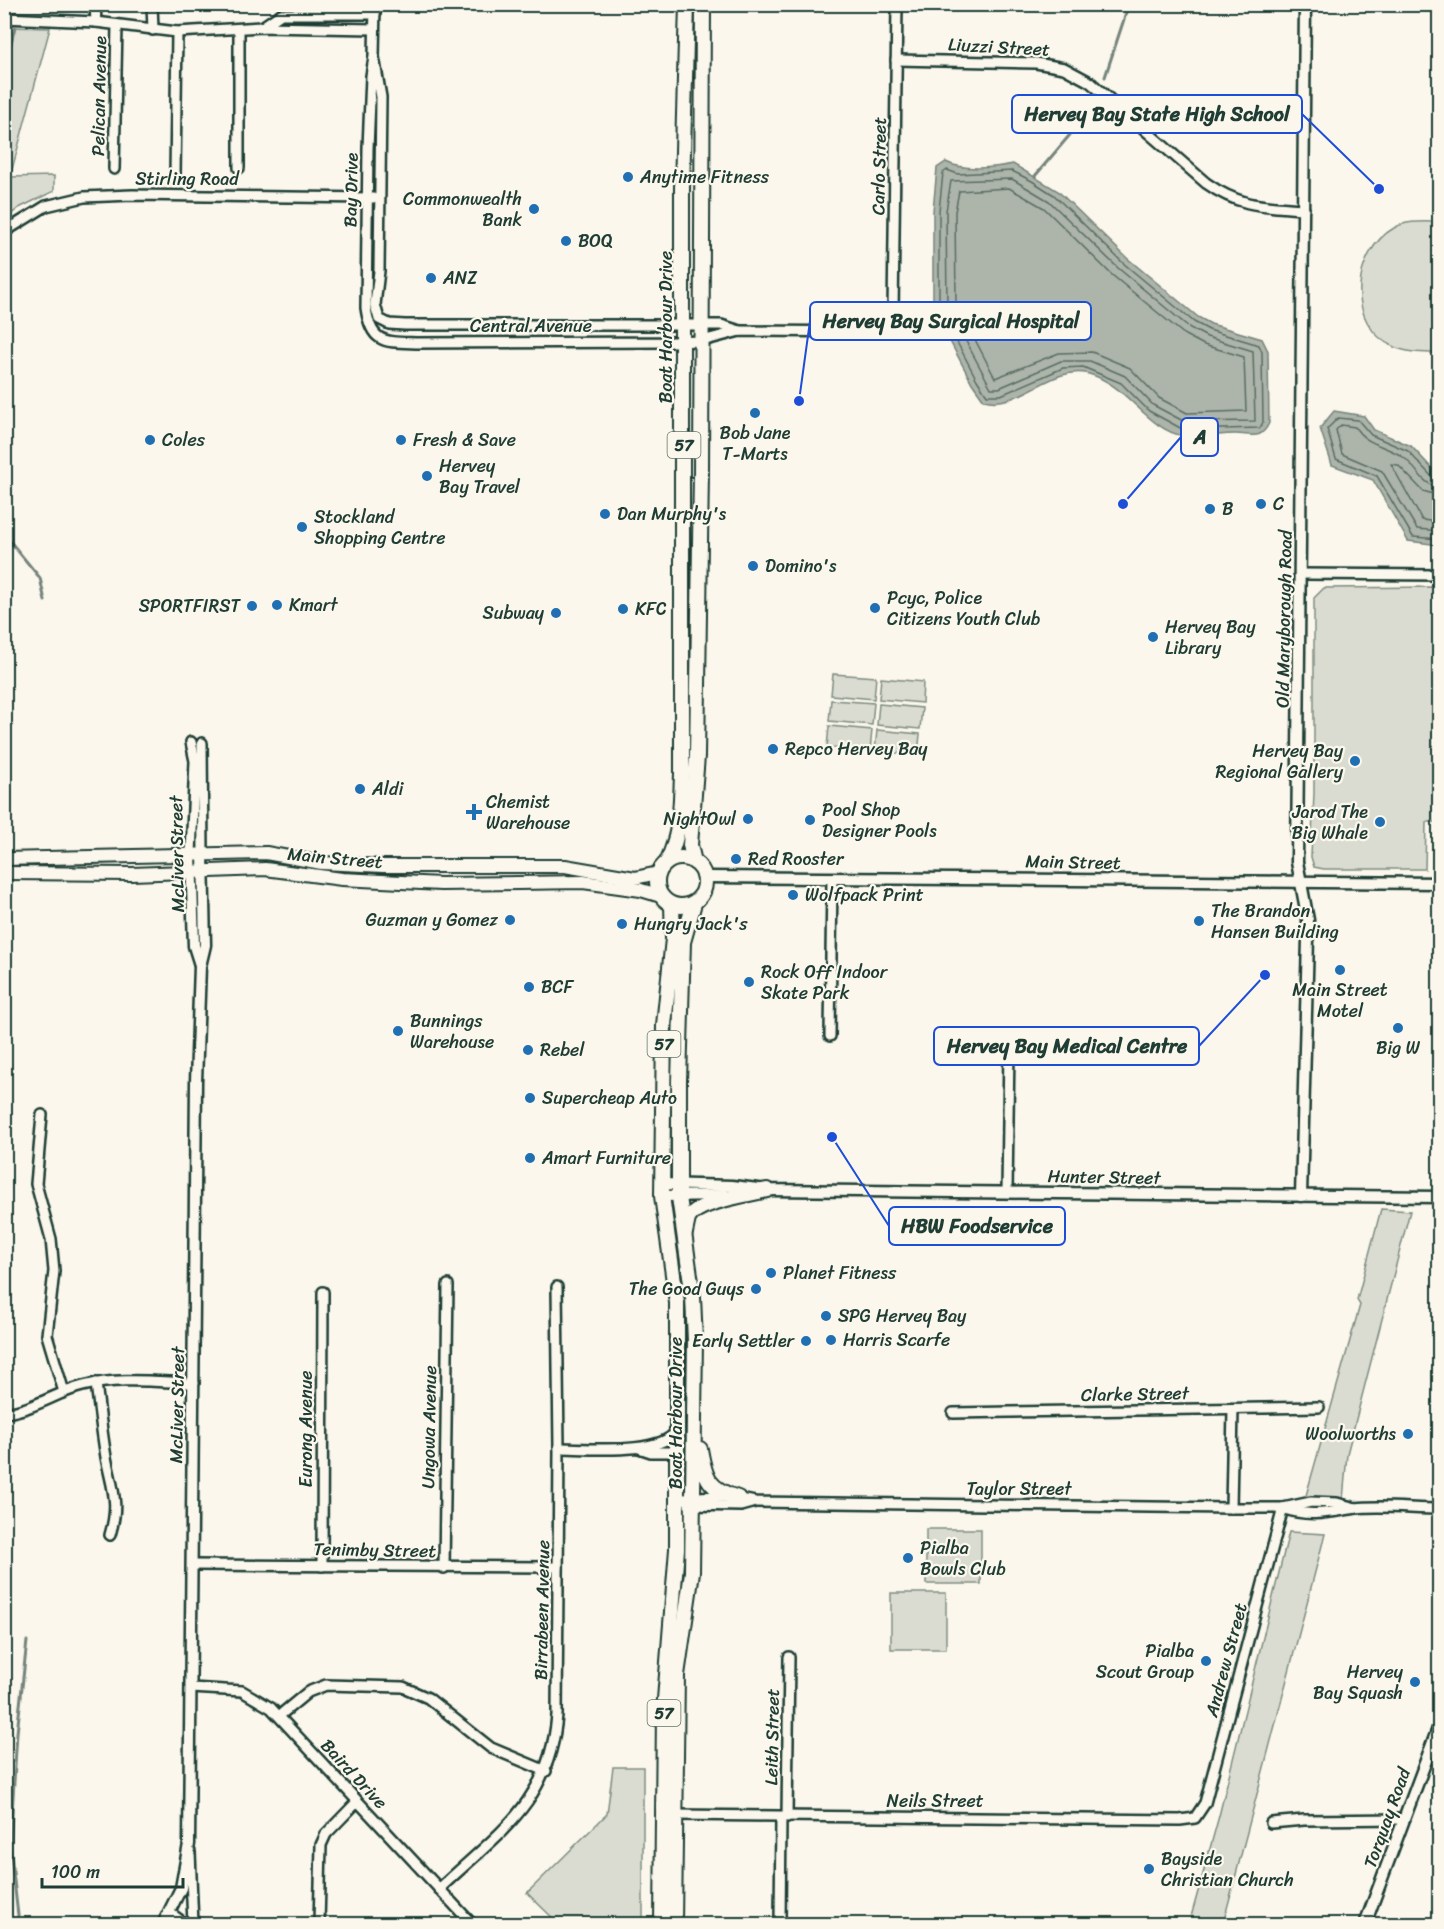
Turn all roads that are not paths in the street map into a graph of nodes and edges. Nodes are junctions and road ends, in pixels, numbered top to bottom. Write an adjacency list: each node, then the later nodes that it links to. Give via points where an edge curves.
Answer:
1 (95, 4): 9 (street)
2 (152, 4): 13 (street)
3 (687, 4): 27 (main road, Boat Harbour Drive / 57, via 682,188)
4 (703, 4): 29 (main road, Boat Harbour Drive / 57)
5 (897, 4): 17 (street, Carlo Street)
6 (1305, 4): 23 (street, Old Maryborough Road)
7 (375, 9): 11 (street, via 281,14); 12 (street, Bay Drive)
8 (4, 18): 9 (street)
9 (96, 22): 10 (street)
10 (117, 25): 13 (street); 19 (street, Pelican Avenue)
11 (262, 27): 12 (street); 14 (street)
12 (374, 29): 16 (street, Bay Drive)
13 (153, 30): 15 (street)
14 (239, 30): 15 (street); 18 (street)
15 (177, 32): 20 (street)
16 (374, 57): 21 (street, Bay Drive); 22 (street, Bay Drive, via 381,97)
17 (896, 60): 23 (street, Liuzzi Street, via 1036,63 1064,68 1090,82 1226,196 1256,206); 28 (street, Carlo Street, via 893,313 887,325 871,332)
18 (239, 168)
19 (114, 169)
20 (176, 175)
21 (367, 198): 22 (street, Stirling Road); 24 (street, Stirling Road, via 84,197 46,206); 26 (street, Bay Drive)
22 (378, 198): 25 (street, Bay Drive, via 379,271 375,305)
23 (1304, 209): 33 (street, Old Maryborough Road)
24 (4, 232)
25 (379, 319): 27 (street, Central Avenue, via 405,325)
26 (368, 324): 30 (street, Central Avenue, via 372,332 390,342)
27 (684, 327): 29 (street, Central Avenue); 30 (main road, Boat Harbour Drive / 57)
28 (740, 331): 29 (street); 29 (street, via 721,325)
29 (702, 334): 30 (street, Central Avenue); 31 (main road, Boat Harbour Drive / 57)
30 (684, 342): 32 (main road, Boat Harbour Drive / 57)
31 (700, 492): 32 (main road, via 694,513 693,549); 38 (main road, Boat Harbour Drive / 57, via 697,756 690,845)
32 (684, 562): 39 (main road, Boat Harbour Drive / 57, via 681,811 676,843)
33 (1301, 574): 34 (street); 44 (street, Old Maryborough Road, via 1297,862)
34 (1440, 575)
35 (196, 742): 36 (street, McLiver Street)
36 (197, 854): 37 (main road, Main Street); 39 (main road, Main Street, via 266,853 322,863 383,866 565,866 635,878); 40 (street, McLiver Street)
37 (4, 859)
38 (694, 862): 39 (main road, via 681,858); 42 (main road)
39 (663, 868): 46 (main road, 57, via 657,881)
40 (198, 871): 41 (main road, Main Street); 46 (main road, Main Street, via 265,870 441,884 583,882 642,890); 63 (street, McLiver Street, via 205,945 200,966 195,1082)
41 (4, 873)
42 (705, 877): 43 (street, Main Street); 47 (main road, 57, via 704,892)
43 (832, 878): 44 (street, Main Street); 48 (street)
44 (1300, 883): 45 (street, Main Street); 55 (street, Old Maryborough Road, via 1308,920)
45 (1440, 883)
46 (666, 900): 47 (main road, via 687,906); 51 (main road, Boat Harbour Drive / 57, via 673,939 664,1025)
47 (694, 903): 52 (main road, Boat Harbour Drive / 57, via 683,942)
48 (830, 1036)
49 (1009, 1047): 54 (street)
50 (42, 1115): 64 (street, via 36,1184 51,1239 54,1271 47,1335)
51 (662, 1190): 52 (street, Hunter Street); 70 (main road, Boat Harbour Drive / 57, via 677,1303)
52 (679, 1190): 53 (street, Hunter Street); 57 (main road, Boat Harbour Drive / 57)
53 (767, 1190): 54 (street, Hunter Street); 57 (main road, via 694,1212 688,1218)
54 (1007, 1192): 55 (street, Hunter Street)
55 (1301, 1196): 56 (street, Hunter Street)
56 (1440, 1197)
57 (684, 1238): 61 (main road, Boat Harbour Drive / 57, via 693,1297)
58 (448, 1285): 84 (street, Ungowa Avenue)
59 (557, 1287): 71 (street, Birrabeen Avenue)
60 (324, 1292): 83 (street, Eurong Avenue)
61 (694, 1375): 69 (main road, Boat Harbour Drive / 57); 73 (main road, via 687,1441)
62 (96, 1383): 63 (street); 64 (street); 81 (street, via 117,1502)
63 (194, 1383): 82 (street, McLiver Street)
64 (64, 1392): 67 (street, via 29,1409)
65 (1319, 1407): 66 (street, Clarke Street)
66 (1233, 1409): 68 (street, Clarke Street); 78 (street)
67 (4, 1413)
68 (953, 1413)
69 (694, 1420): 74 (main road, via 708,1480 722,1493); 76 (main road, Boat Harbour Drive / 57)
70 (678, 1428): 72 (street, via 667,1441); 73 (main road, Boat Harbour Drive / 57)
71 (559, 1448): 72 (street); 85 (street, Birrabeen Avenue)
72 (639, 1448): 73 (street)
73 (678, 1452): 75 (main road, Boat Harbour Drive / 57)
74 (738, 1498): 76 (street, Taylor Street); 77 (street, Taylor Street)
75 (677, 1501): 76 (street, Taylor Street); 106 (main road, Boat Harbour Drive / 57, via 677,1571 664,1712)
76 (693, 1502): 77 (street, Taylor Street, via 741,1506); 92 (main road, Boat Harbour Drive / 57, via 692,1572 677,1675)
77 (754, 1502): 78 (street, Taylor Street)
78 (1231, 1508): 79 (street, Taylor Street)
79 (1283, 1508): 80 (street, Taylor Street, via 1311,1502 1356,1508); 94 (street, Andrew Street, via 1205,1803)
80 (1440, 1509)
81 (110, 1535)
82 (192, 1565): 83 (street, Tenimby Street); 87 (street, McLiver Street)
83 (322, 1566): 84 (street, Tenimby Street)
84 (444, 1568): 85 (street, Tenimby Street)
85 (558, 1568): 90 (street, Birrabeen Avenue, via 557,1715 554,1746)
86 (789, 1657): 93 (street, Leith Street)
87 (191, 1688): 88 (street, Baird Drive, via 242,1691); 97 (street, McLiver Street)
88 (279, 1716): 90 (street, via 308,1692 326,1685 403,1687 428,1698 491,1748); 91 (street, Baird Drive)
89 (1440, 1723): 95 (street, Torquay Road)
90 (546, 1771): 98 (street, Birrabeen Avenue, via 519,1813)
91 (357, 1802): 98 (street, Baird Drive); 104 (street, via 326,1834 321,1845)
92 (674, 1815): 93 (street, Neils Street); 107 (main road, Boat Harbour Drive / 57)
93 (784, 1817): 94 (street, Neils Street); 100 (street, Leith Street)
94 (1195, 1818)
95 (1404, 1819): 96 (street); 108 (street, Torquay Road)
96 (1271, 1823)
97 (189, 1844): 99 (street, McLiver Street, via 184,1878); 103 (street, McLiver Street)
98 (439, 1889): 105 (street, Baird Drive)
99 (170, 1912): 101 (street, McLiver Street); 102 (street)
100 (780, 1922)
101 (163, 1924)
102 (185, 1924)
103 (194, 1924)
104 (319, 1924)
105 (472, 1924)
106 (662, 1924)
107 (674, 1924)
108 (1365, 1924)

